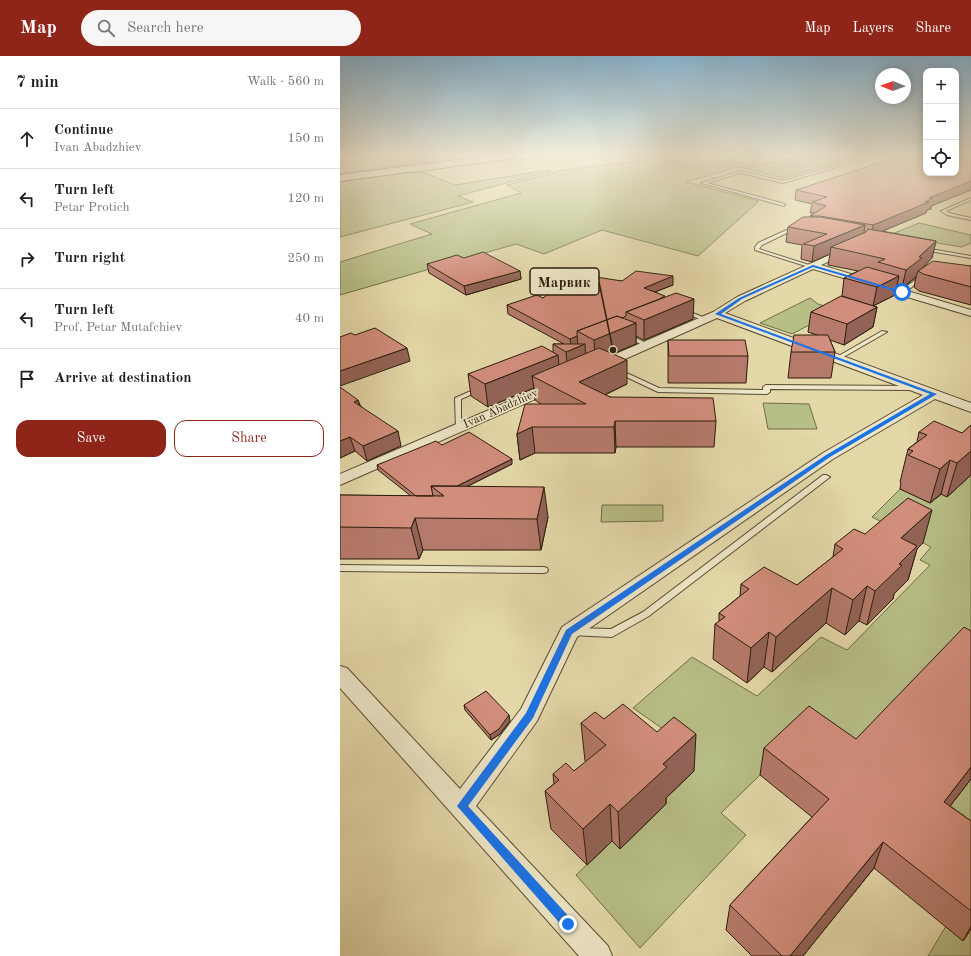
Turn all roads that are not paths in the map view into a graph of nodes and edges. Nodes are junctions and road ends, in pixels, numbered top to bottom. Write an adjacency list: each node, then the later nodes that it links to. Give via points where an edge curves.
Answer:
1 (758, 198): 3 (lane)
2 (971, 199): 4 (lane, via 943,211)
3 (784, 205)
4 (971, 219)
5 (805, 228): 9 (lane, via 792,229 760,244 757,250)
6 (860, 244): 9 (street)
7 (920, 248): 8 (lane)
8 (971, 257)
9 (811, 266): 11 (street); 14 (street, via 741,299)
10 (929, 275): 11 (lane)
11 (902, 292): 13 (street)
12 (676, 308): 15 (lane)
13 (971, 313)
14 (717, 314): 15 (street); 19 (street)
15 (705, 320): 18 (street)
16 (626, 329): 18 (lane, via 619,332)
17 (884, 332): 19 (lane)
18 (647, 345): 20 (street)
19 (838, 358): 24 (street)
20 (603, 364): 21 (street); 24 (lane, via 658,390 767,392 766,387)
21 (590, 370)
22 (562, 382): 27 (street, Ivan Abadzhiev)
23 (486, 386): 27 (lane, via 458,398)
24 (917, 388): 25 (street)
25 (934, 394): 26 (street); 32 (street, via 828,456)
26 (971, 408)
27 (458, 428): 29 (street, Ivan Abadzhiev)
28 (826, 477): 32 (lane, via 646,614 612,632)
29 (340, 480)
30 (340, 568): 31 (lane)
31 (544, 570)
32 (568, 632): 34 (street, via 530,715)
33 (341, 676): 34 (street)
34 (462, 806): 35 (street)
35 (598, 956)

